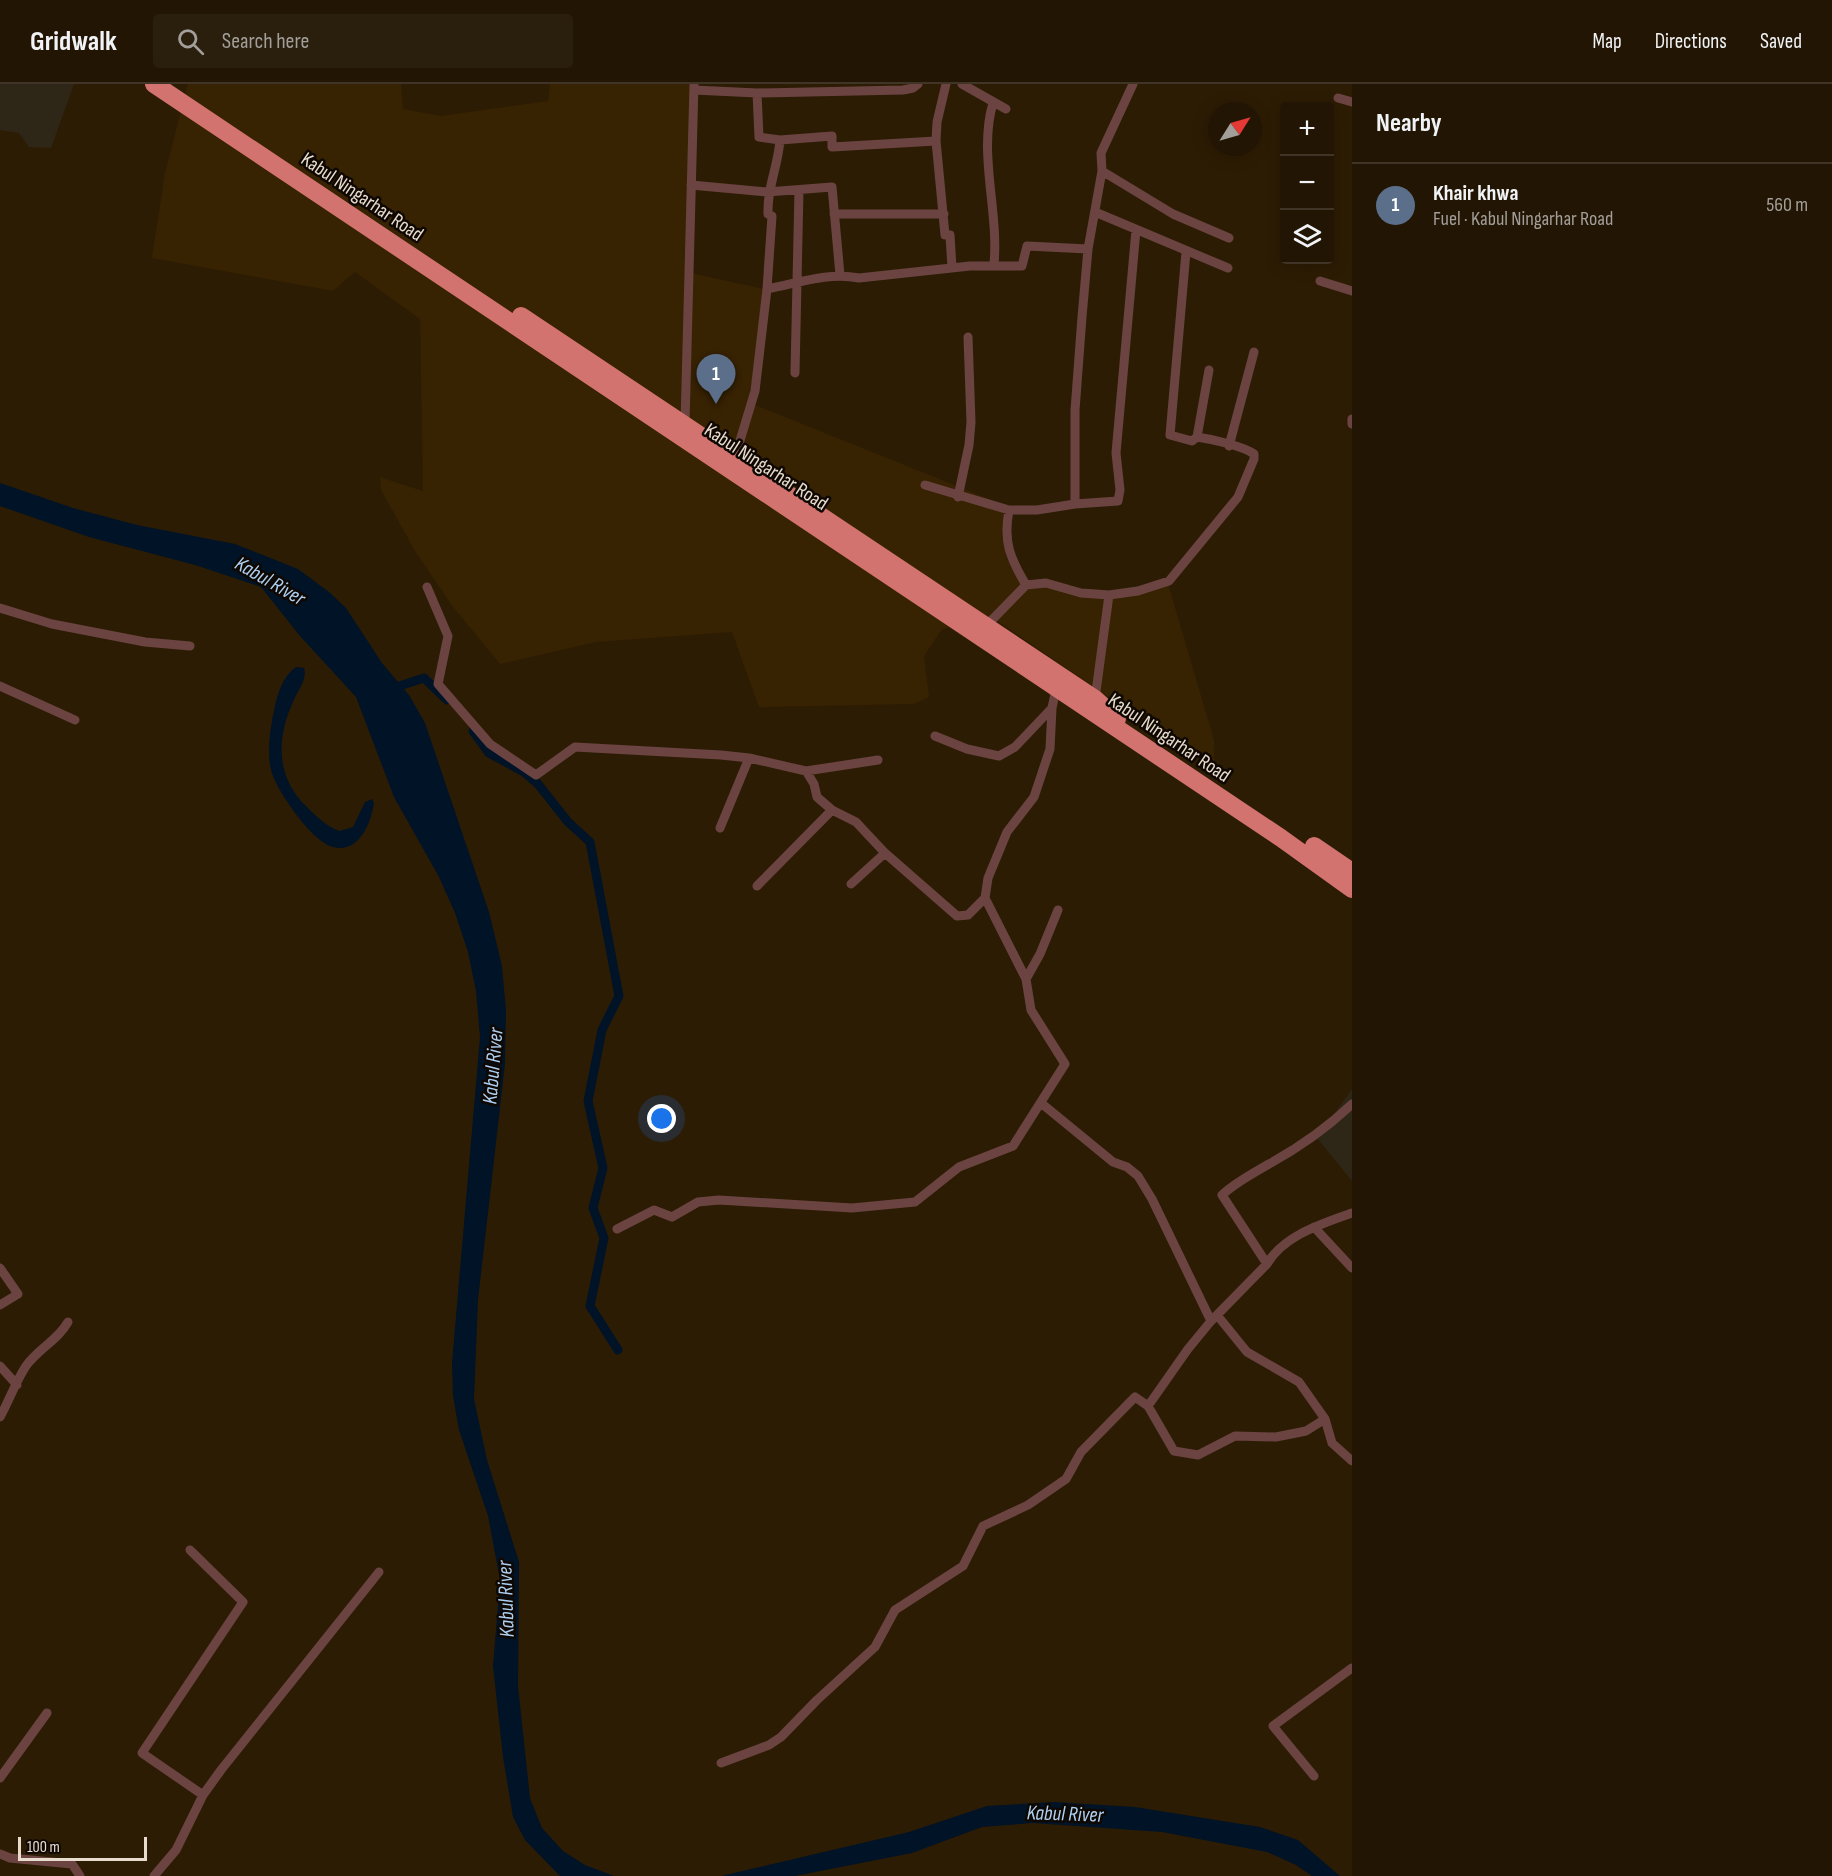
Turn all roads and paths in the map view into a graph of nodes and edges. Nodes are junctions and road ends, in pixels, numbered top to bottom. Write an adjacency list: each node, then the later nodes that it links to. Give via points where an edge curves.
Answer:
1 (154, 84): 53 (highway, Kabul Ningarhar Road)
2 (176, 84): 38 (highway, Kabul Ningarhar Road)
3 (918, 84): 8 (street, via 903,90)
4 (946, 84): 14 (street)
5 (962, 84): 11 (street)
6 (1133, 84): 15 (street, via 1101,153)
7 (694, 87): 8 (street); 16 (street)
8 (758, 93): 13 (street, via 759,137)
9 (1338, 98): 10 (street)
10 (1352, 102)
11 (993, 103): 12 (street); 26 (street, via 987,123 996,236)
12 (1006, 109)
13 (780, 140): 14 (street, via 832,136 832,147); 18 (street, via 778,161)
14 (936, 141): 21 (street)
15 (1102, 171): 19 (street); 23 (street, via 1173,214)
16 (691, 185): 18 (street); 38 (street)
17 (799, 190): 18 (street); 20 (street, via 832,188); 31 (street)
18 (767, 192): 32 (street, via 768,214 772,216)
19 (1095, 212): 22 (street); 24 (street)
20 (834, 214): 21 (street); 29 (street)
21 (944, 214): 27 (street, via 945,235 951,235)
22 (1136, 230): 25 (street); 44 (street, via 1116,453 1119,501)
23 (1229, 238)
24 (1088, 249): 26 (street, via 1027,246 1022,266); 44 (street, via 1076,410)
25 (1186, 252): 28 (street); 39 (street, via 1170,435 1192,441)
26 (994, 264): 27 (street)
27 (952, 268): 29 (street, via 859,278)
28 (1228, 268)
29 (840, 274): 31 (street)
30 (1320, 281): 33 (street)
31 (798, 283): 32 (street); 37 (street)
32 (767, 290): 41 (street, via 755,391)
33 (1352, 291)
34 (968, 338): 43 (street, via 971,422)
35 (1254, 352): 40 (street)
36 (1209, 370): 39 (street)
37 (795, 374)
38 (685, 423): 41 (highway, Kabul Ningarhar Road)
39 (1197, 437): 40 (street)
40 (1229, 446): 48 (street, via 1254,454 1238,497 1169,581)
41 (735, 457): 50 (highway, Kabul Ningarhar Road)
42 (925, 485): 43 (street)
43 (958, 497): 45 (street)
44 (1076, 504): 45 (street)
45 (1009, 510): 46 (street, via 1009,556)
46 (1026, 585): 48 (street, via 1046,583 1081,593); 50 (street)
47 (427, 587): 58 (street, via 448,636 438,684 490,744 536,775 575,747)
48 (1109, 595): 54 (street)
49 (0, 608): 51 (street, via 52,624 145,642)
50 (986, 626): 54 (highway, Kabul Ningarhar Road)
51 (190, 646)
52 (0, 686): 56 (street)
53 (1056, 689): 55 (street); 67 (highway, Kabul Ningarhar Road)
54 (1095, 699): 64 (highway, Kabul Ningarhar Road, via 1123,724)
55 (1052, 708): 57 (street, via 1015,747 999,756); 68 (street, via 1050,749 1034,797 1007,832 988,878)
56 (75, 720)
57 (935, 736)
58 (748, 758): 60 (street); 62 (street)
59 (878, 760): 60 (street)
60 (806, 771): 61 (street, via 817,797)
61 (832, 810): 63 (street, via 856,822); 66 (street)
62 (720, 828)
63 (885, 853): 65 (street); 68 (street, via 957,916 968,915)
64 (1352, 872)
65 (851, 884)
66 (757, 886)
67 (1352, 889)
68 (985, 898): 70 (street)
69 (1058, 910): 70 (street)
70 (1026, 980): 71 (street, via 1031,1010 1065,1064)
71 (1041, 1103): 75 (street, via 1013,1146 959,1167 915,1202 852,1208 719,1200 698,1202 672,1217 654,1210); 80 (street, via 1113,1162 1138,1176)
72 (1352, 1104): 76 (street, via 1222,1195)
73 (1352, 1213): 74 (street)
74 (1314, 1227): 76 (street, via 1275,1250); 78 (street)
75 (617, 1229)
76 (1267, 1264): 80 (street)
77 (0, 1268): 79 (street, via 18,1294)
78 (1352, 1268)
79 (0, 1305)
80 (1214, 1318): 84 (street); 86 (street, via 1247,1352 1299,1382)
81 (68, 1322): 83 (street, via 25,1368)
82 (0, 1365): 83 (street)
83 (17, 1385): 85 (street)
84 (1148, 1406): 86 (street, via 1174,1451 1198,1455 1235,1436 1276,1437 1306,1431); 92 (street, via 1135,1397 1080,1452 1066,1479 1028,1505 983,1526 963,1566 895,1610 875,1647 781,1737)
85 (0, 1417)
86 (1324, 1419): 87 (street, via 1332,1443)
87 (1352, 1461)
88 (190, 1551): 95 (street, via 243,1602 142,1753)
89 (379, 1572): 95 (street)
90 (1351, 1669): 93 (street, via 1273,1726)
91 (46, 1713): 94 (street)
92 (721, 1763)
93 (1314, 1776)
94 (0, 1778)
95 (203, 1795): 98 (street, via 176,1850)
96 (0, 1854): 97 (street, via 72,1864)
97 (80, 1876)
98 (154, 1876)

